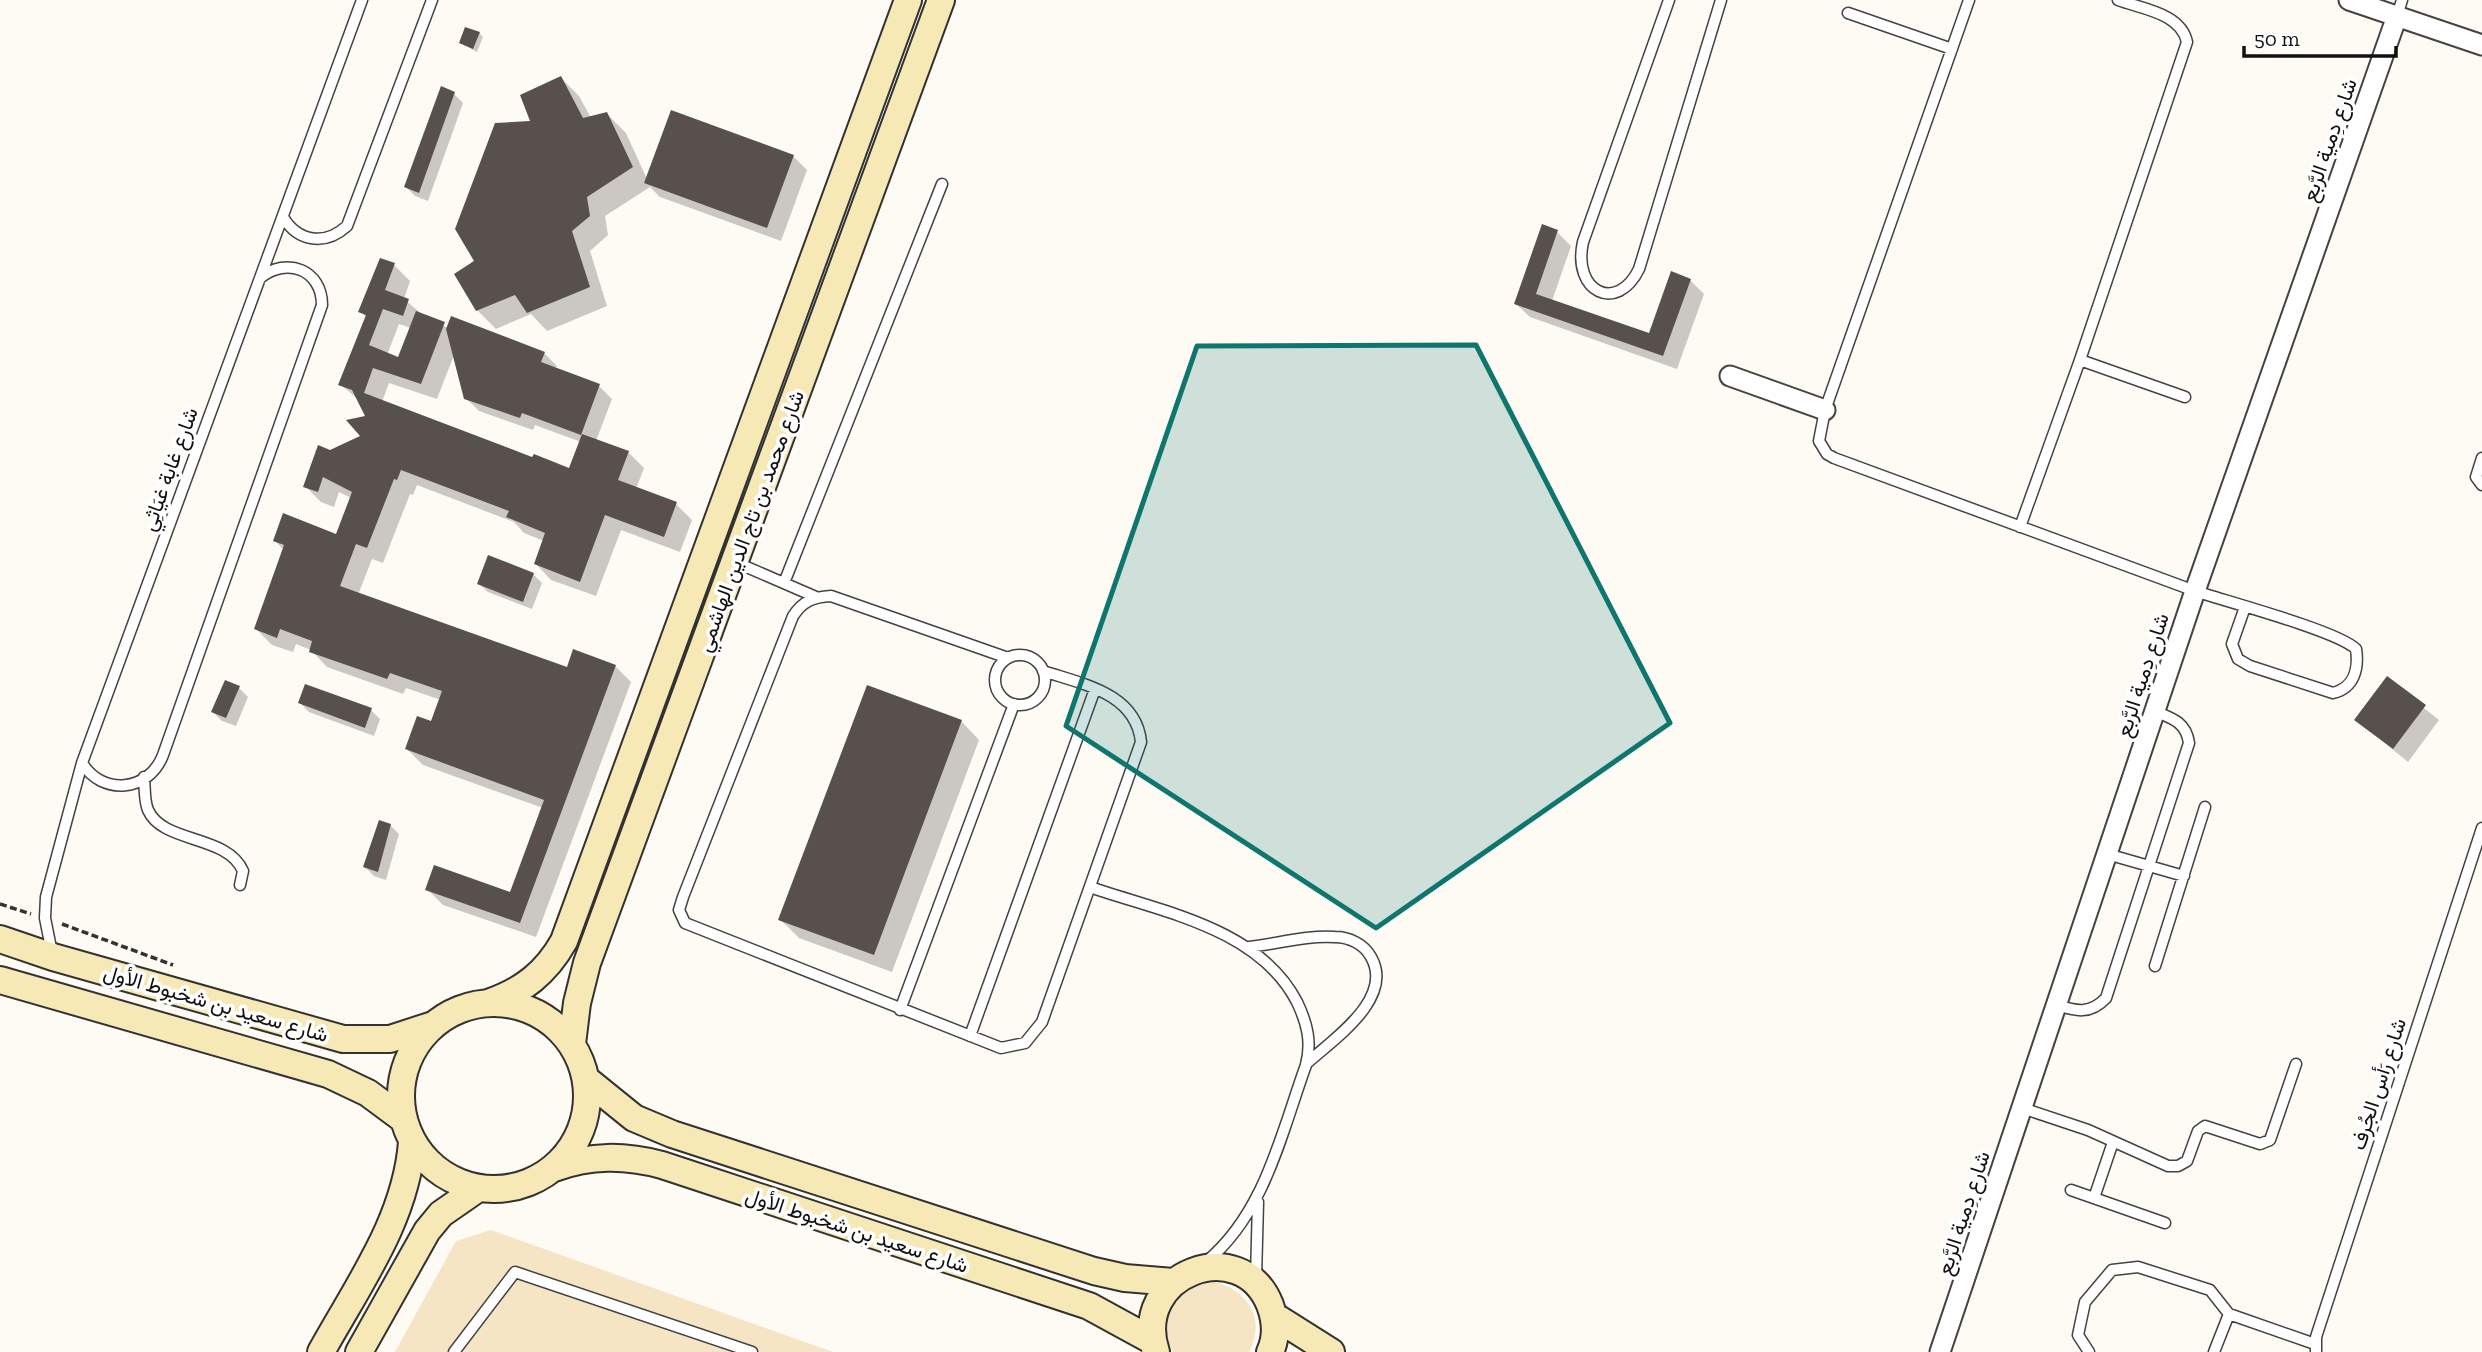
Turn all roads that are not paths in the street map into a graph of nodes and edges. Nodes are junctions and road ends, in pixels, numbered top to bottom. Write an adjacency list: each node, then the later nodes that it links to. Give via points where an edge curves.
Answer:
1 (362, 0): 15 (lane, شارع غابة غيَاثِي)
2 (432, 0): 15 (lane, via 347,226 331,237 312,239 295,232)
3 (908, 0): 48 (main road, شارع محمد بن تاج الدين الهاشمي, via 564,941 541,974)
4 (942, 0): 24 (main road, شارع محمد بن تاج الدين الهاشمي)
5 (1669, 0): 6 (lane, via 1583,242 1581,270 1599,292 1619,290 1639,269)
6 (1721, 0)
7 (1969, 0): 13 (lane)
8 (2118, 0): 17 (lane, via 2170,18 2183,28 2187,42)
9 (2349, 0): 10 (street)
10 (2399, 8): 12 (street); 26 (street, شارع دِمية الرَّبع)
11 (1848, 13): 13 (lane)
12 (2482, 45)
13 (1952, 49): 20 (lane)
14 (942, 184): 25 (lane)
15 (283, 217): 16 (lane, شارع غابة غيَاثِي)
16 (260, 279): 34 (lane, شارع غابة غيَاثِي); 35 (lane, via 279,267 301,269 317,284 322,305 160,764)
17 (2080, 360): 19 (lane); 23 (lane)
18 (1730, 376): 20 (street)
19 (2185, 397)
20 (1825, 410): 23 (lane, via 1819,441 1827,454)
21 (2482, 458): 22 (lane, via 2476,477)
22 (2482, 485)
23 (2020, 527): 26 (lane)
24 (735, 562): 25 (lane); 53 (main road, شارع محمد بن تاج الدين الهاشمي, via 587,962)
25 (784, 583): 27 (lane)
26 (2195, 591): 28 (lane); 33 (street, شارع دِمية الرَّبع)
27 (816, 597): 29 (lane, via 848,601); 50 (lane, via 793,617 679,911 691,928)
28 (2245, 607): 28 (lane, via 2232,644 2238,659 2333,693 2351,682 2357,671 2356,649 2351,644)
29 (1007, 658): 30 (lane, via 1024,655); 32 (lane, via 997,670 995,686 1002,698)
30 (1043, 671): 31 (lane); 32 (lane, via 1044,686 1036,699)
31 (1095, 689): 42 (lane, via 1118,699 1129,711 1141,742); 52 (lane)
32 (1014, 704): 50 (lane)
33 (2154, 711): 38 (street, شارع دِمية الرَّبع); 39 (lane, via 2178,721 2189,743)
34 (82, 763): 35 (lane, via 88,774 109,786 121,787); 45 (lane, شارع غابة غيَاثِي, via 50,874 45,918)
35 (144, 778): 41 (lane, via 153,817 237,859 243,871)
36 (2205, 807): 40 (lane)
37 (2482, 828): 72 (lane, شارع رَأس الجُرف)
38 (2107, 854): 39 (lane); 49 (street, شارع دِمية الرَّبع)
39 (2151, 866): 40 (lane); 49 (lane, via 2106,998 2083,1012)
40 (2184, 876): 46 (lane)
41 (240, 885)
42 (1090, 887): 44 (lane, via 1222,933); 52 (lane, via 1036,1033 1015,1047 1001,1048)
43 (0, 939): 45 (main road, شارع سعيد بن شخبوط الأول)
44 (1248, 947): 55 (lane, via 1275,968 1301,1011 1310,1051); 55 (lane, via 1336,937 1357,942 1370,955 1376,978 1368,1004)
45 (53, 957): 51 (main road, شارع سعيد بن شخبوط الأول, via 343,1039 390,1039)
46 (2155, 966)
47 (0, 980): 58 (main road, شارع سعيد بن شخبوط الأول, via 327,1074 368,1093)
48 (488, 1003): 51 (main road, via 460,1010); 53 (main road, via 517,1006 545,1017)
49 (2056, 1005): 57 (street, شارع دِمية الرَّبع)
50 (900, 1010): 52 (lane)
51 (435, 1024): 58 (main road, via 405,1067 401,1084)
52 (970, 1037)
53 (572, 1044): 56 (main road)
54 (2296, 1064): 59 (lane, via 2273,1135 2265,1143 2205,1126 2198,1131 2188,1161 2173,1167)
55 (1306, 1065): 63 (lane)
56 (587, 1080): 60 (main road, via 582,1128); 67 (main road, شارع سعيد بن شخبوط الأول, via 617,1107 662,1130 1094,1271)
57 (2022, 1108): 59 (lane); 79 (street, شارع دِمية الرَّبع)
58 (408, 1130): 61 (main road, via 421,1156 446,1177); 73 (main road, via 407,1184 392,1223)
59 (2113, 1142): 64 (lane)
60 (554, 1168): 61 (main road, via 517,1186); 71 (main road, شارع سعيد بن شخبوط الأول, via 597,1157 662,1165 1089,1306)
61 (477, 1189): 74 (main road, via 441,1214 427,1231)
62 (2071, 1190): 64 (lane)
63 (1259, 1198): 66 (lane, via 1233,1237); 68 (lane)
64 (2094, 1198): 65 (lane)
65 (2165, 1223)
66 (1198, 1269): 67 (main road); 68 (main road, via 1219,1267 1239,1272)
67 (1174, 1282): 71 (main road, via 1155,1308)
68 (1256, 1284): 70 (main road)
69 (2229, 1314): 72 (lane); 80 (lane, via 2210,1290 2138,1267 2112,1270 2085,1302 2078,1335); 81 (lane)
70 (1275, 1316): 77 (main road); 78 (main road)
71 (1154, 1346)
72 (2315, 1348)
73 (320, 1352)
74 (359, 1352)
75 (454, 1352): 76 (lane, via 515,1272)
76 (752, 1352)
77 (1270, 1352)
78 (1331, 1352)
79 (1940, 1352)
80 (2089, 1352)
81 (2214, 1352)

